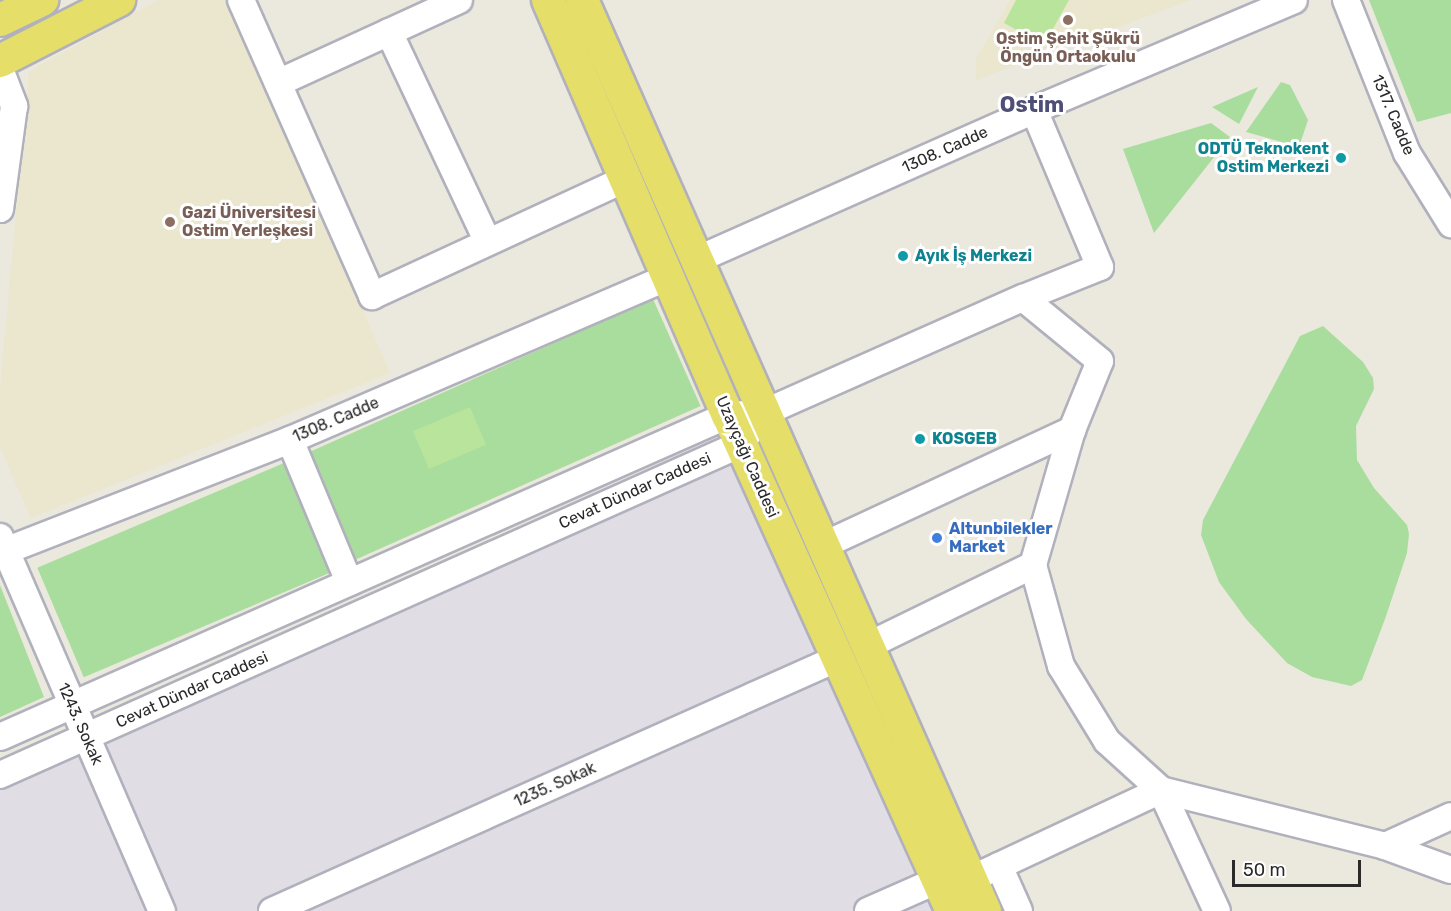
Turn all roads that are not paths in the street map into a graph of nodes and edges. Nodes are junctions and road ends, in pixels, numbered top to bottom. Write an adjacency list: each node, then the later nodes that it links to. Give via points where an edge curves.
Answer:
1 (42, 0): 9 (main road)
2 (119, 0): 11 (main road)
3 (241, 0): 13 (street)
4 (459, 0): 10 (street)
5 (548, 0): 15 (main road, Uzayçağı Caddesi)
6 (582, 0): 19 (main road, Uzayçağı Caddesi)
7 (1293, 0): 14 (street, 1308. Cadde)
8 (1346, 0): 17 (street, 1317. Cadde, via 1407,153)
9 (0, 20)
10 (389, 32): 13 (street); 18 (street)
11 (0, 61)
12 (0, 69): 16 (street, via 14,106)
13 (278, 83): 18 (street, via 372,296)
14 (1034, 110): 19 (street, 1308. Cadde); 21 (street, via 1100,267)
15 (625, 179): 18 (street); 20 (main road, Uzayçağı Caddesi)
16 (0, 209)
17 (1451, 224)
18 (488, 242)
19 (696, 260): 22 (main road, Uzayçağı Caddesi)
20 (668, 277): 23 (main road, Uzayçağı Caddesi); 25 (street, 1308. Cadde)
21 (1023, 298): 22 (street); 24 (street, via 1100,361)
22 (763, 414): 23 (street, Cevat Dündar Caddesi); 26 (street, Cevat Dündar Caddesi); 27 (main road, Uzayçağı Caddesi)
23 (728, 415): 26 (main road, Uzayçağı Caddesi); 30 (street, Cevat Dündar Caddesi)
24 (1072, 430): 27 (street); 29 (street)
25 (290, 440): 28 (street, 1308. Cadde); 30 (street)
26 (741, 444): 32 (main road, Uzayçağı Caddesi); 35 (street, Cevat Dündar Caddesi)
27 (822, 546): 31 (main road, Uzayçağı Caddesi)
28 (2, 547): 33 (street, 1243. Sokak)
29 (1033, 565): 31 (street); 37 (street, via 1061,666 1107,741)
30 (350, 582): 33 (street, Cevat Dündar Caddesi)
31 (867, 646): 42 (main road, Uzayçağı Caddesi)
32 (838, 658): 43 (main road, Uzayçağı Caddesi); 45 (street, 1235. Sokak)
33 (72, 705): 34 (street, Cevat Dündar Caddesi); 35 (street, 1243. Sokak)
34 (0, 737)
35 (86, 737): 36 (street, Cevat Dündar Caddesi); 44 (street, 1243. Sokak)
36 (0, 775)
37 (1161, 790): 39 (street); 40 (street); 50 (street)
38 (1451, 816): 39 (street)
39 (1385, 846): 41 (street)
40 (999, 866): 42 (street); 49 (street)
41 (1451, 870)
42 (971, 879): 48 (main road, Uzayçağı Caddesi)
43 (938, 880): 46 (street); 47 (main road, Uzayçağı Caddesi)
44 (162, 911)
45 (272, 911)
46 (868, 911)
47 (952, 911)
48 (985, 911)
49 (1019, 911)
50 (1217, 911)

